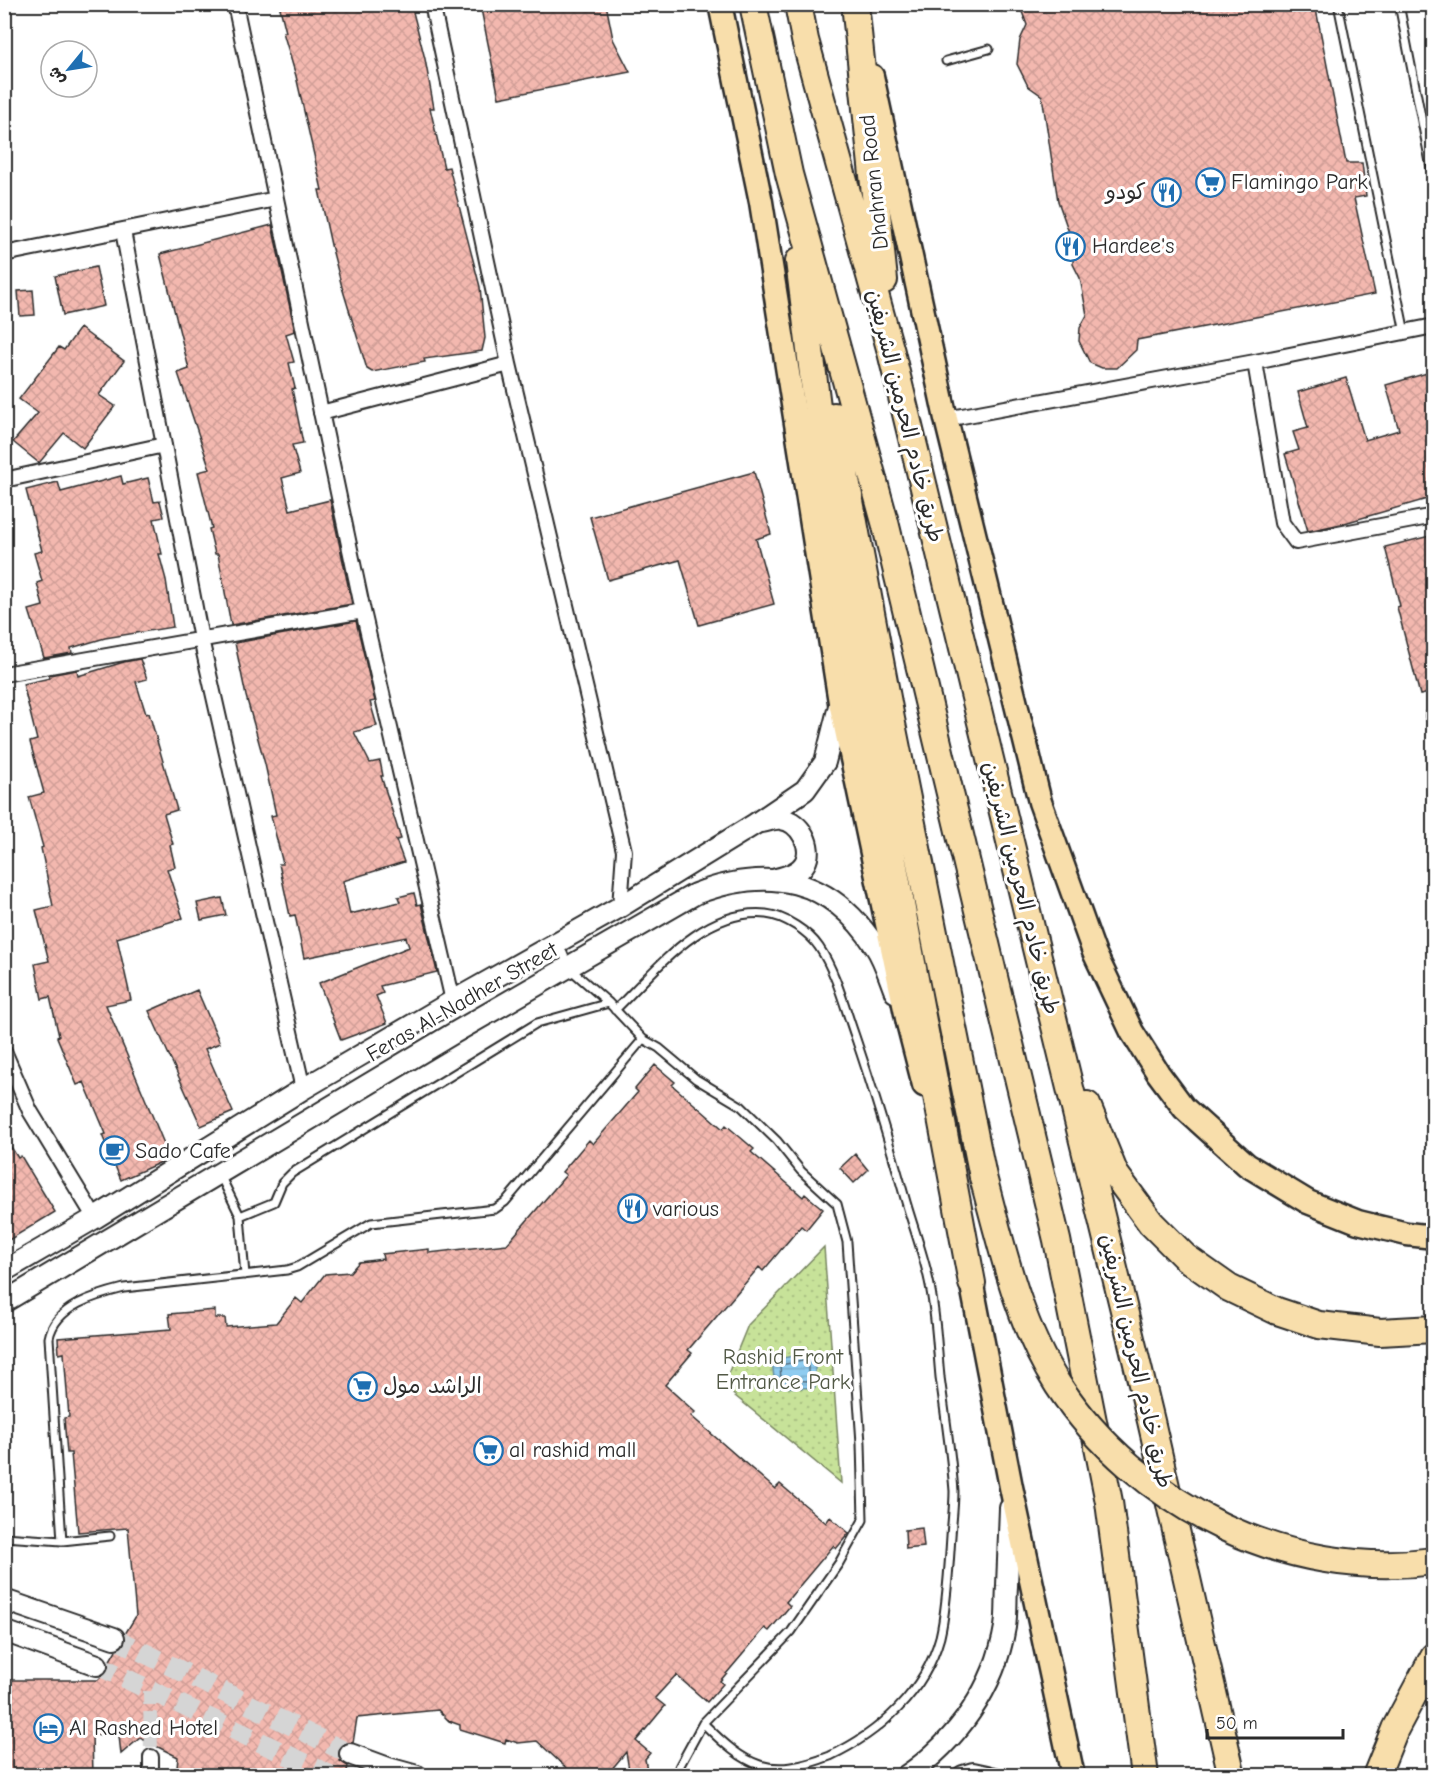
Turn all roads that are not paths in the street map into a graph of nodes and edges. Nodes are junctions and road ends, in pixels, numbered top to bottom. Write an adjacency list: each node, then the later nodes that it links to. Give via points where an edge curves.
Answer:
1 (235, 4): 13 (street)
2 (432, 4): 20 (street)
3 (720, 4): 29 (main road, via 761,202)
4 (753, 4): 11 (highway, طريق خادم الحرمين الشريفين)
5 (798, 4): 18 (highway, طريق خادم الحرمين الشريفين)
6 (1338, 4): 17 (lane)
7 (1399, 4): 12 (lane)
8 (855, 9): 18 (highway, Dhahran Road); 22 (main road)
9 (989, 49): 10 (lane)
10 (946, 61)
11 (789, 174): 49 (highway, via 835,552); 56 (highway, bridge, via 891,719 983,1177 1016,1296 1036,1343 1085,1422 1133,1471 1211,1521 1293,1552 1339,1561); 72 (highway, طريق خادم الحرمين الشريفين, via 885,522 1056,1240 1109,1502)
12 (1434, 183)
13 (276, 199): 14 (street); 21 (street)
14 (123, 231): 15 (street); 23 (street)
15 (4, 254)
16 (1434, 326): 17 (street)
17 (1405, 333): 19 (street)
18 (891, 352): 34 (highway, طريق خادم الحرمين الشريفين)
19 (1255, 362): 22 (street); 25 (street, via 1282,523 1296,542)
20 (509, 364): 21 (street); 32 (street, via 624,851)
21 (321, 413): 26 (street)
22 (946, 418): 46 (main road, via 1040,802 1094,952 1132,1032 1184,1108 1246,1165 1308,1202 1358,1222)
23 (164, 445): 24 (street); 27 (street)
24 (4, 480)
25 (1434, 516)
26 (363, 611): 27 (street); 36 (street)
27 (201, 639): 28 (street); 42 (street)
28 (4, 674)
29 (840, 702): 30 (street, Feras Al-Nadher Street, via 825,762 806,790); 39 (main road)
30 (755, 824): 31 (street, via 781,819 791,822 805,839 805,863 789,876); 32 (street, Feras Al-Nadher Street)
31 (776, 879): 35 (street, Feras Al-Nadher Street, via 740,880 695,894); 39 (street, Feras Al-Nadher Street, via 800,884 846,910 876,948)
32 (620, 907): 33 (street, Feras Al-Nadher Street)
33 (559, 943): 35 (lane); 36 (street, Feras Al-Nadher Street)
34 (1035, 947): 51 (highway, via 1081,1089 1115,1174 1151,1223 1185,1257 1229,1288 1276,1311 1319,1324 1380,1332); 73 (highway, طريق خادم الحرمين الشريفين, via 1149,1409)
35 (569, 968): 37 (lane); 43 (street, Feras Al-Nadher Street, via 454,1032)
36 (453, 1001): 42 (street, Feras Al-Nadher Street)
37 (609, 1003): 38 (lane); 44 (lane, via 537,1023 292,1173 282,1183 274,1202)
38 (615, 1010): 40 (lane); 62 (lane, via 682,945 713,924 733,917 770,914 789,922 818,944 875,1095 930,1283 954,1493 939,1638 926,1670 885,1722 851,1747 815,1764 780,1772 754,1767)
39 (908, 1023): 49 (main road)
40 (643, 1039): 48 (lane, via 500,1207 371,1223 292,1269); 62 (lane, via 696,1079 741,1106 763,1127 801,1171 837,1204 848,1247 863,1520 839,1563 790,1632)
41 (4, 1051): 45 (street, via 30,1111)
42 (303, 1089): 45 (street, Feras Al-Nadher Street)
43 (220, 1174): 44 (lane); 50 (street, Feras Al-Nadher Street)
44 (240, 1216): 48 (lane)
45 (95, 1218): 47 (street, Feras Al-Nadher Street)
46 (1434, 1237)
47 (4, 1271)
48 (244, 1275): 55 (lane, via 124,1288 70,1309 56,1320 49,1338)
49 (972, 1283): 52 (main road)
50 (4, 1302)
51 (1434, 1329)
52 (1011, 1487): 69 (street, via 1005,1625 999,1656 969,1714 947,1742); 71 (main road)
53 (110, 1536): 55 (lane)
54 (4, 1537): 55 (lane)
55 (62, 1541)
56 (1434, 1561)
57 (4, 1600): 59 (street)
58 (4, 1631): 61 (street)
59 (114, 1638)
60 (1434, 1656): 74 (highway, via 1395,1729)
61 (97, 1665)
62 (703, 1723): 68 (lane)
63 (350, 1754): 67 (street)
64 (151, 1757): 66 (street)
65 (974, 1775): 70 (lane, via 994,1771)
66 (151, 1776)
67 (417, 1776)
68 (678, 1776)
69 (906, 1776)
70 (1011, 1776)
71 (1073, 1776)
72 (1145, 1776)
73 (1232, 1776)
74 (1376, 1776)

